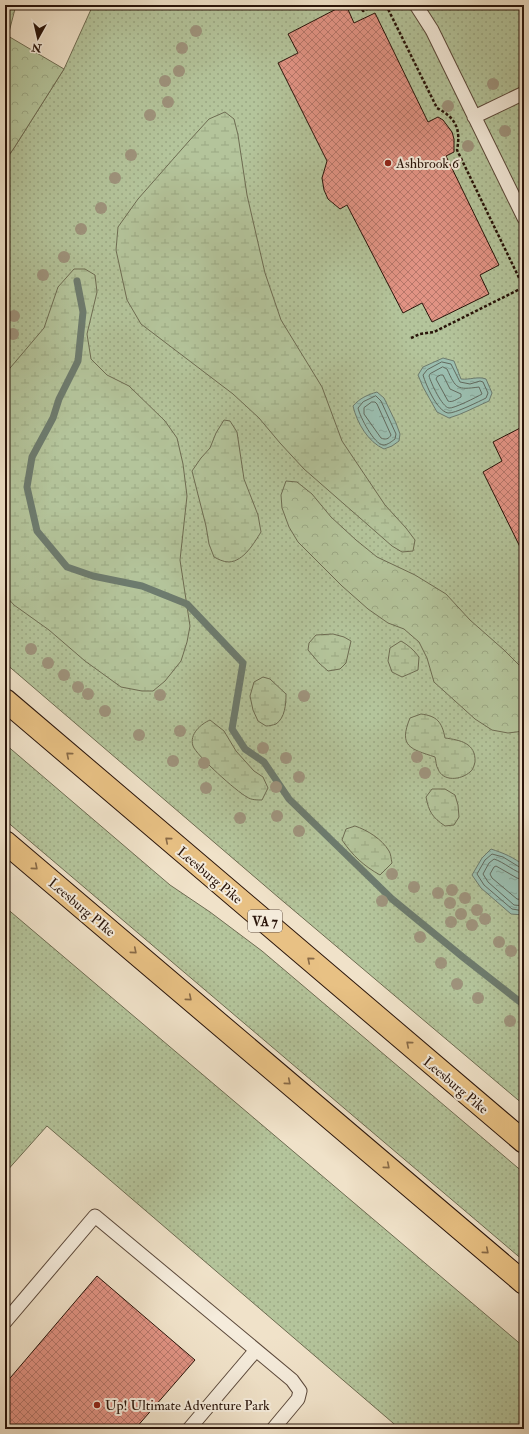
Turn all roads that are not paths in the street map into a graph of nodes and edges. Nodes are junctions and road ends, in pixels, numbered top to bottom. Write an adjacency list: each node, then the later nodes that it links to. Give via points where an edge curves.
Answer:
1 (416, 5): 3 (lane, via 432,30)
2 (524, 93): 3 (lane)
3 (474, 117): 4 (lane)
4 (524, 218)
5 (5, 700): 7 (highway, Leesburg Pike / VA 7, one-way to 5)
6 (5, 842): 8 (highway, Leesburg PIke, one-way to 8)
7 (524, 1142)
8 (524, 1283)
9 (5, 1322): 10 (lane, via 95,1216)
10 (256, 1350): 11 (lane); 12 (lane, via 292,1380 300,1392 298,1399)
11 (189, 1429)
12 (273, 1429)

